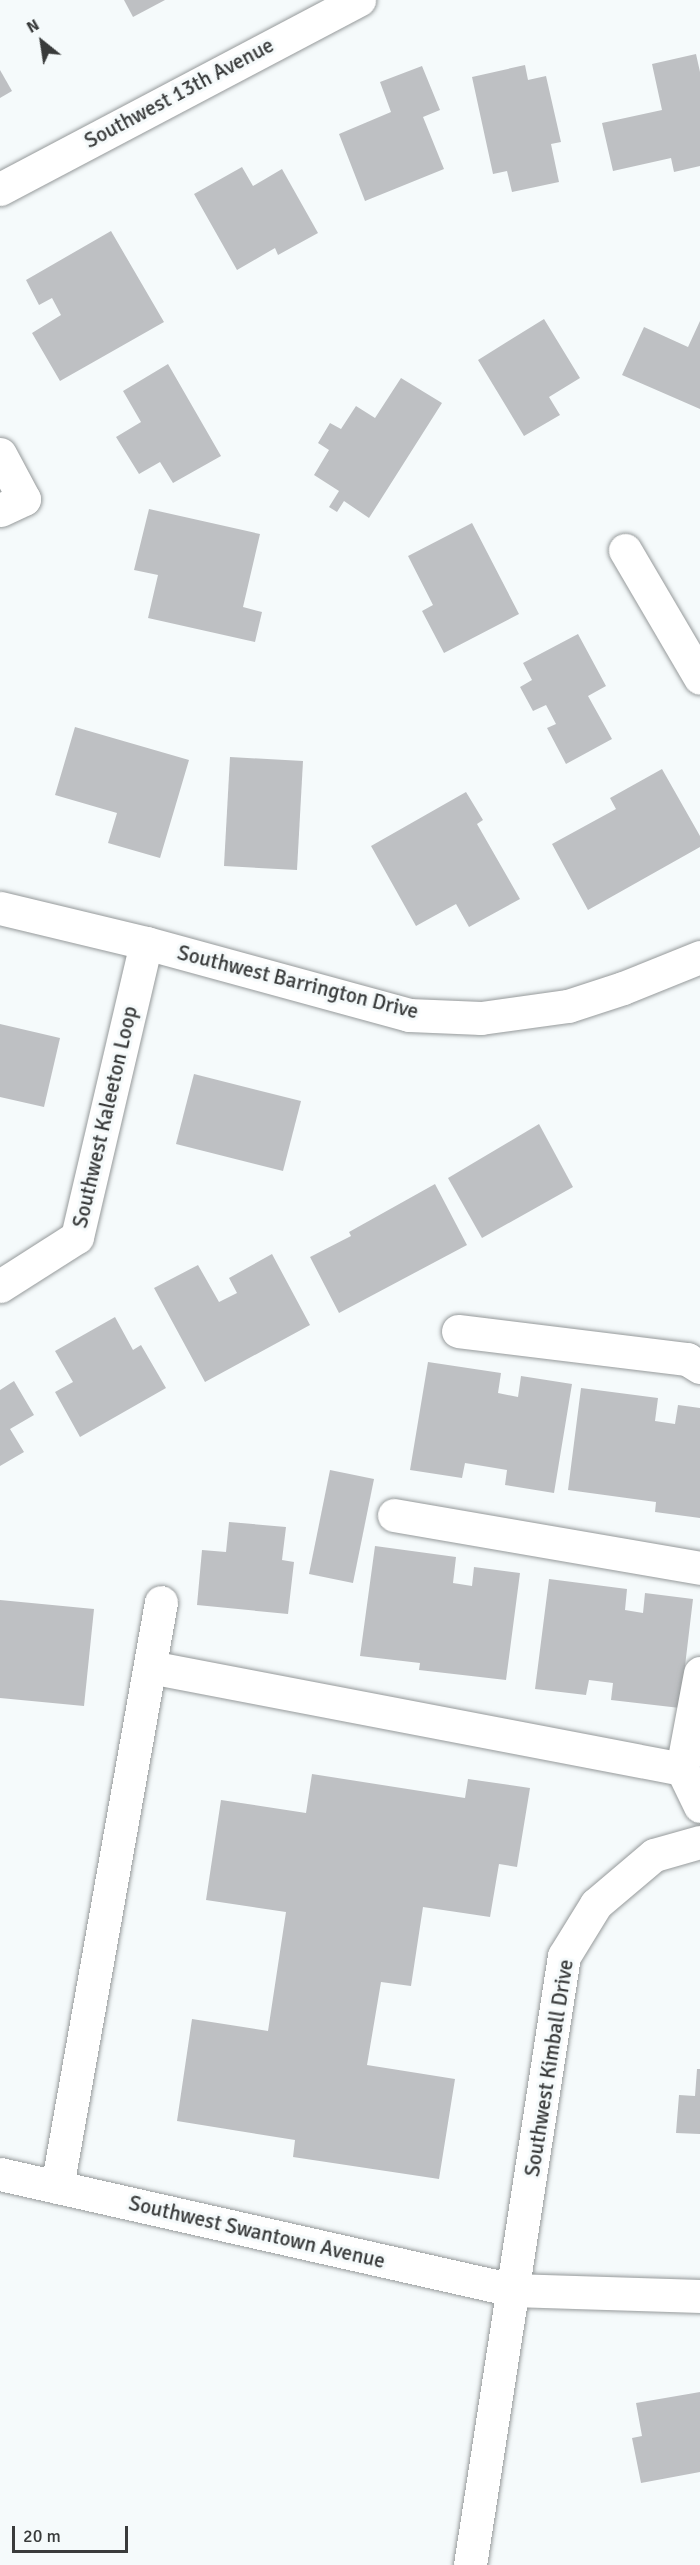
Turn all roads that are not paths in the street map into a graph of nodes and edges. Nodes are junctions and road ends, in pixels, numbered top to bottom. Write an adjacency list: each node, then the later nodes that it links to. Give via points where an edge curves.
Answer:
1 (352, 1): 2 (street, Southwest 13th Avenue)
2 (0, 189)
3 (0, 454): 4 (street, via 24,499)
4 (0, 510)
5 (625, 550): 6 (street)
6 (700, 678)
7 (0, 908): 8 (street, Southwest Barrington Drive)
8 (146, 943): 9 (street, Southwest Barrington Drive, via 409,1015 481,1018 568,1006); 10 (street, Southwest Kaleeton Loop, via 77,1237)
9 (700, 957)
10 (0, 1286)
11 (458, 1331): 12 (street, via 687,1359)
12 (700, 1367)
13 (394, 1515): 14 (street)
14 (700, 1568)
15 (162, 1602): 16 (street)
16 (150, 1667): 18 (street); 22 (street)
17 (700, 1673): 18 (street)
18 (682, 1768): 19 (street)
19 (700, 1806)
20 (700, 1842): 23 (street, Southwest Kimball Drive, via 654,1855 596,1904 564,1956)
21 (0, 2174): 22 (street, Southwest Swantown Avenue)
22 (57, 2187): 23 (street, Southwest Swantown Avenue)
23 (513, 2290): 24 (street, Southwest Swantown Avenue); 25 (street, Southwest Kimball Drive)
24 (700, 2296)
25 (470, 2565)

